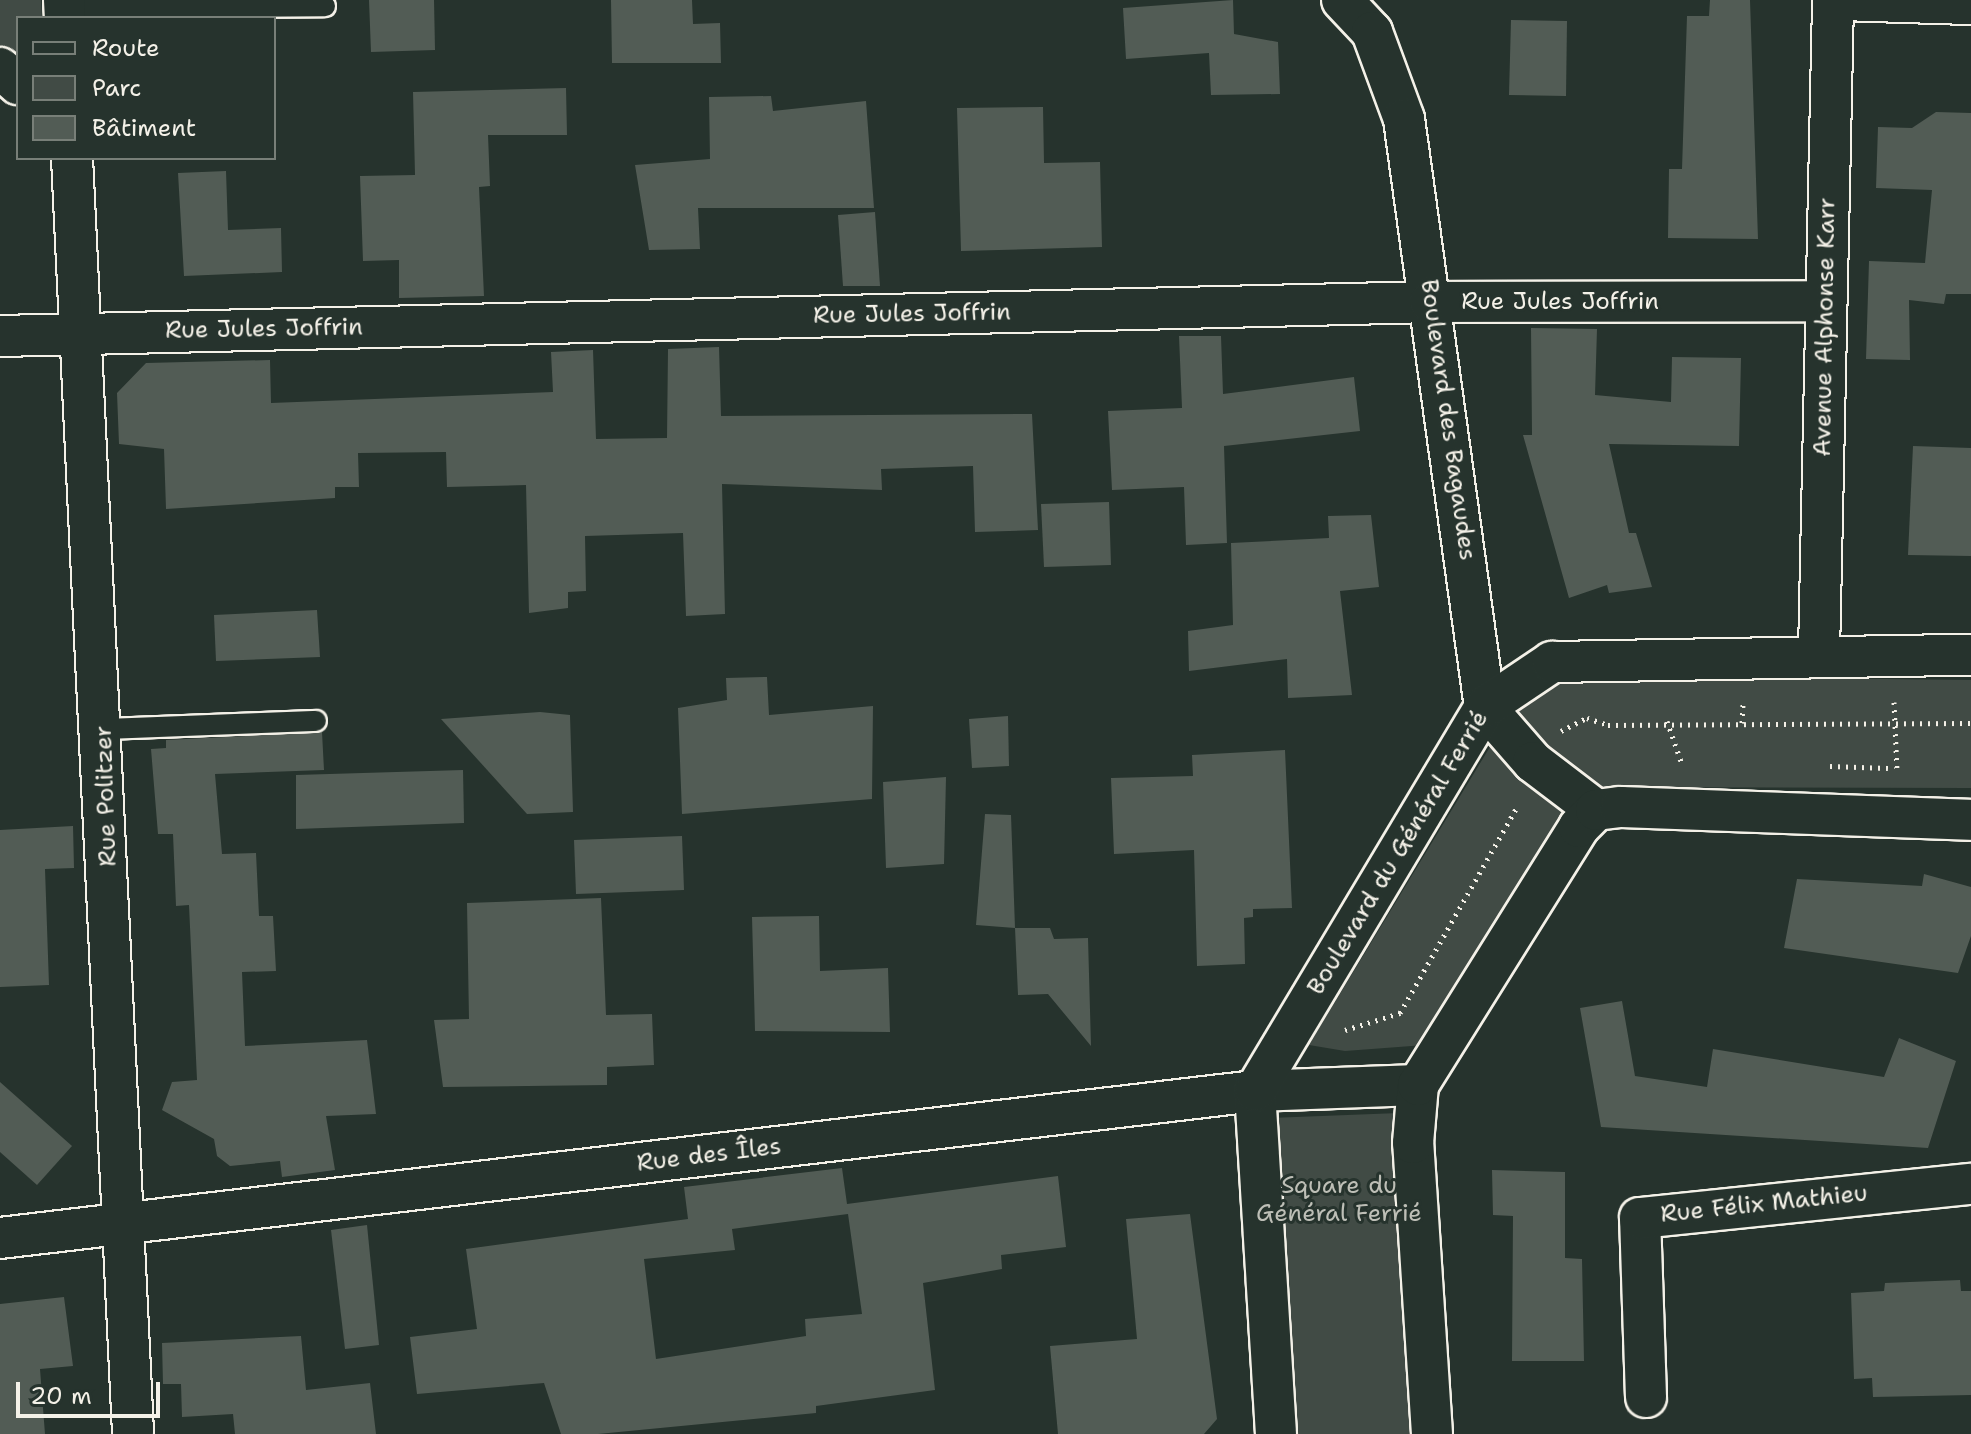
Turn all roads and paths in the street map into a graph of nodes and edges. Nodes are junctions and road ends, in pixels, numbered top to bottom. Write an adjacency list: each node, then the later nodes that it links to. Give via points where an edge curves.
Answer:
1 (1342, 0): 11 (street, Boulevard des Bagaudes, via 1372,32 1404,119)
2 (1833, 0): 10 (street, Avenue Alphonse Karr)
3 (1841, 0): 4 (street)
4 (1971, 4)
5 (325, 6): 6 (lane)
6 (64, 9)
7 (0, 68): 8 (street)
8 (16, 82)
9 (72, 160): 12 (street, Rue Politzer)
10 (1825, 301): 11 (street, Rue Jules Joffrin); 14 (street, Avenue Alphonse Karr)
11 (1430, 302): 12 (street, Rue Jules Joffrin); 17 (street, Boulevard des Bagaudes)
12 (82, 335): 13 (street, Rue Jules Joffrin); 21 (street, Rue Politzer)
13 (0, 336)
14 (1819, 654): 15 (street, Boulevard du Général Ferrié); 17 (street, Boulevard du Général Ferrié, via 1552,662)
15 (1971, 655)
16 (1893, 686): 19 (path)
17 (1485, 707): 24 (street, via 1533,762); 29 (street, Boulevard du Général Ferrié)
18 (316, 721): 21 (lane)
19 (1895, 723): 20 (path); 22 (path, via 1608,725 1587,718); 26 (path)
20 (1971, 723)
21 (103, 729): 31 (street, Rue Politzer)
22 (1553, 739)
23 (1520, 791): 27 (path, via 1514,822 1400,1013 1345,1030)
24 (1596, 810): 26 (street); 28 (street)
25 (1971, 820): 26 (street)
26 (1897, 821)
27 (1345, 1044)
28 (1418, 1085): 29 (street, Rue des Îles); 36 (street, via 1413,1143)
29 (1255, 1091): 31 (street, Rue des Îles); 35 (street)
30 (1971, 1184): 33 (street, Rue Félix Mathieu, via 1640,1218)
31 (123, 1223): 32 (street, Rue des Îles); 34 (street, Rue Politzer)
32 (0, 1238)
33 (1646, 1397)
34 (133, 1434)
35 (1276, 1434)
36 (1432, 1434)

